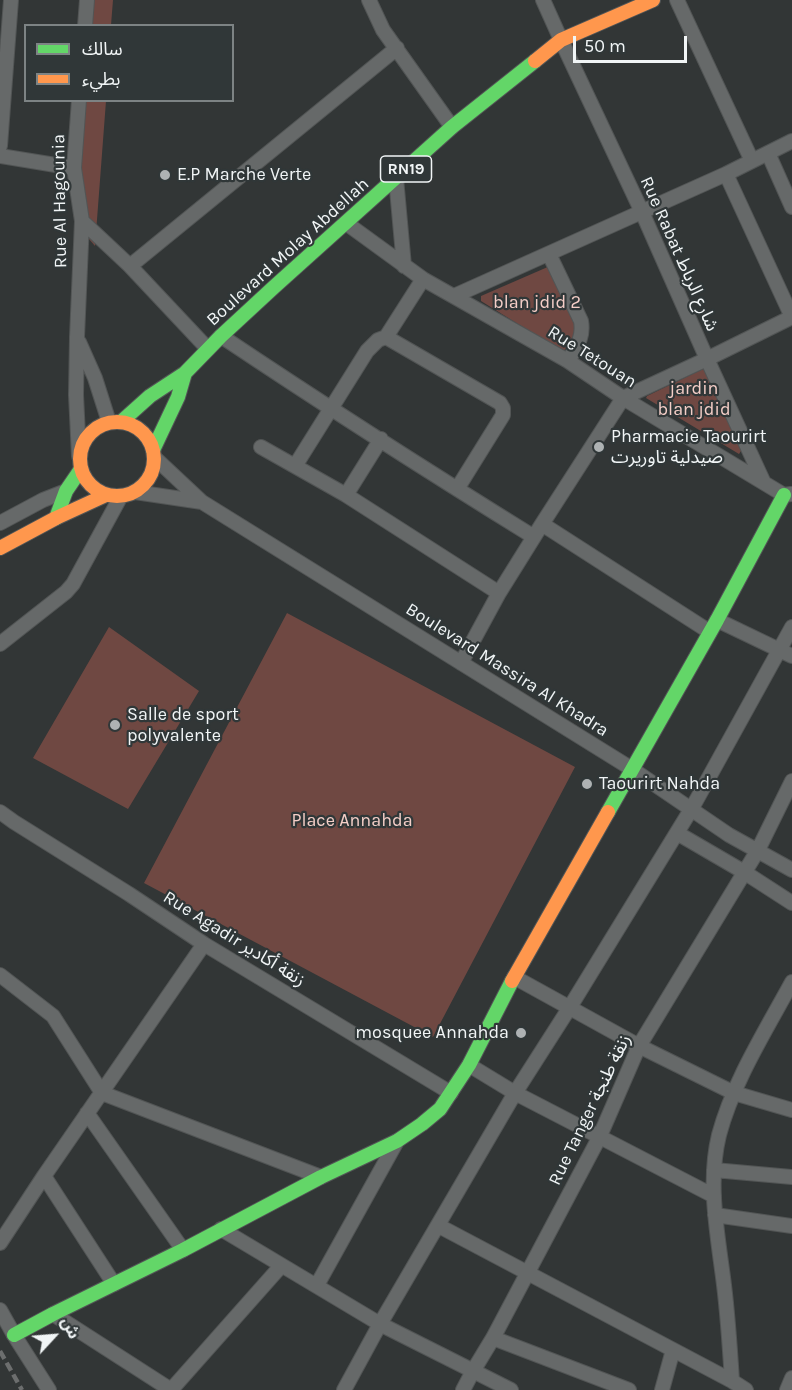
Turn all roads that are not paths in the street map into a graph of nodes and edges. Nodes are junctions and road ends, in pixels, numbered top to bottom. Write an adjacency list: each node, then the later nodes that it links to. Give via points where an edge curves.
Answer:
1 (11, 0): 13 (street)
2 (87, 0): 7 (street)
3 (369, 0): 9 (street, via 383,30)
4 (543, 0): 8 (street, Rue Rabat شارع الرباط)
5 (653, 0): 8 (street, Boulevard Molay Abdellah / RN19)
6 (677, 0): 16 (street)
7 (85, 24)
8 (561, 40): 11 (street, Boulevard Molay Abdellah / RN19); 21 (street, Rue Rabat شارع الرباط)
9 (397, 48): 11 (street); 25 (street)
10 (79, 102): 17 (street, Rue Al Hagounia)
11 (452, 127): 19 (street, Boulevard Molay Abdellah / RN19)
12 (792, 141): 14 (street)
13 (0, 146)
14 (768, 153): 16 (street); 20 (street)
15 (0, 156): 17 (street)
16 (752, 161): 18 (street)
17 (74, 168): 22 (street, Rue Al Hagounia)
18 (726, 174): 21 (street); 29 (street)
19 (396, 178): 23 (street, Boulevard Molay Abdellah / RN19); 26 (street)
20 (792, 207)
21 (642, 212): 24 (street); 34 (street, Rue Rabat شارع الرباط)
22 (82, 221): 25 (street); 31 (street, Rue Al Hagounia)
23 (346, 223): 26 (street, Rue Tetouan); 30 (street, Boulevard Molay Abdellah / RN19)
24 (549, 254): 28 (street); 35 (street, via 583,330)
25 (130, 266): 33 (street)
26 (404, 266): 27 (street, Rue Tetouan)
27 (423, 279): 28 (street, Rue Tetouan); 32 (street)
28 (454, 296): 35 (street, Rue Tetouan)
29 (792, 317): 34 (street)
30 (220, 336): 33 (street, Boulevard Molay Abdellah / RN19); 38 (street)
31 (76, 337): 39 (street); 43 (street, Rue Al Hagounia)
32 (386, 337): 38 (street, via 367,351); 46 (street, via 503,408 503,415)
33 (208, 350): 36 (street, Boulevard Molay Abdellah / RN19)
34 (707, 359): 37 (street); 45 (street, Rue Rabat شارع الرباط)
35 (568, 361): 37 (street, Rue Tetouan)
36 (185, 373): 39 (street, Boulevard Molay Abdellah / RN19); 42 (street, Boulevard Molay Abdellah / RN19)
37 (623, 398): 45 (street, Rue Tetouan); 56 (street)
38 (331, 409): 40 (street); 44 (street)
39 (115, 422): 42 (street, via 138,428); 43 (street, RN19, via 98,426 88,434 82,444)
40 (381, 440): 46 (street); 50 (street)
41 (261, 447): 44 (street)
42 (153, 454): 48 (street, RN19, via 149,477); 53 (street)
43 (80, 462): 47 (street, RN19); 49 (street, via 86,480)
44 (295, 466): 50 (street)
45 (764, 483): 51 (street, Rue Tetouan)
46 (457, 489): 57 (street)
47 (66, 491): 54 (street, RN19); 55 (street)
48 (135, 492): 52 (street); 53 (street)
49 (106, 495): 52 (street); 54 (street)
50 (346, 495): 59 (street)
51 (788, 495): 60 (street)
52 (121, 496): 62 (street, via 73,584)
53 (202, 502): 64 (street, Boulevard Massira Al Khadra)
54 (51, 521): 58 (street)
55 (0, 523)
56 (542, 524): 57 (street); 60 (street)
57 (534, 537): 59 (street)
58 (0, 548)
59 (499, 593): 64 (street)
60 (713, 626): 63 (street); 65 (street)
61 (792, 627): 63 (street)
62 (0, 644)
63 (786, 653): 67 (street)
64 (461, 663): 65 (street, Boulevard Massira Al Khadra)
65 (632, 769): 67 (street, Boulevard Massira Al Khadra); 76 (street)
66 (792, 781): 70 (street, Rue Tanger زنقة طنجة)
67 (692, 808): 69 (street); 70 (street, Boulevard Massira Al Khadra)
68 (0, 812): 74 (street, Rue Agadir زنقة أكادير)
69 (677, 833): 72 (street); 78 (street)
70 (758, 850): 71 (street, Boulevard Massira Al Khadra); 72 (street, Rue Tanger زنقة طنجة)
71 (792, 870)
72 (744, 872): 73 (street); 79 (street, Rue Tanger زنقة طنجة)
73 (792, 903)
74 (204, 944): 81 (street); 82 (street, Rue Agadir زنقة أكادير)
75 (0, 975): 81 (street, via 53,1016)
76 (514, 977): 78 (street); 80 (street)
77 (792, 982): 84 (street)
78 (570, 1007): 79 (street); 83 (street)
79 (639, 1046): 84 (street); 87 (street, Rue Tanger زنقة طنجة)
80 (469, 1065): 82 (street); 83 (street)
81 (102, 1093): 86 (street); 91 (street)
82 (451, 1093): 88 (street, via 440,1109)
83 (515, 1093): 87 (street); 95 (street)
84 (734, 1093): 85 (street); 89 (street, via 719,1136)
85 (792, 1110)
86 (87, 1113): 90 (street); 99 (street)
87 (599, 1138): 93 (street); 101 (street, Rue Tanger زنقة طنجة)
88 (397, 1141): 91 (street); 103 (street)
89 (714, 1170): 92 (street); 93 (street)
90 (44, 1176): 98 (street); 102 (street)
91 (321, 1177): 97 (street)
92 (792, 1177)
93 (714, 1196): 94 (street)
94 (715, 1215): 96 (street); 112 (street)
95 (439, 1226): 101 (street); 106 (street)
96 (792, 1226)
97 (221, 1229): 99 (street); 100 (street)
98 (0, 1243)
99 (183, 1250): 102 (street)
100 (281, 1266): 103 (street); 114 (street)
101 (527, 1273): 108 (street, Rue Tanger زنقة طنجة); 109 (street)
102 (114, 1284): 105 (street)
103 (316, 1285): 106 (street)
104 (0, 1310): 107 (street)
105 (53, 1314): 107 (street); 114 (street)
106 (380, 1324): 110 (street); 115 (street)
107 (14, 1335): 113 (street)
108 (493, 1338): 110 (street, Rue Tanger زنقة طنجة); 118 (street)
109 (673, 1350): 112 (street); 119 (street)
110 (472, 1371): 116 (street, Rue Tanger زنقة طنجة); 117 (street)
111 (792, 1378): 121 (street)
112 (732, 1381): 120 (street)
113 (50, 1390)
114 (171, 1390)
115 (344, 1390)
116 (463, 1390)
117 (511, 1390)
118 (629, 1390)
119 (662, 1390)
120 (746, 1390)
121 (787, 1390)

